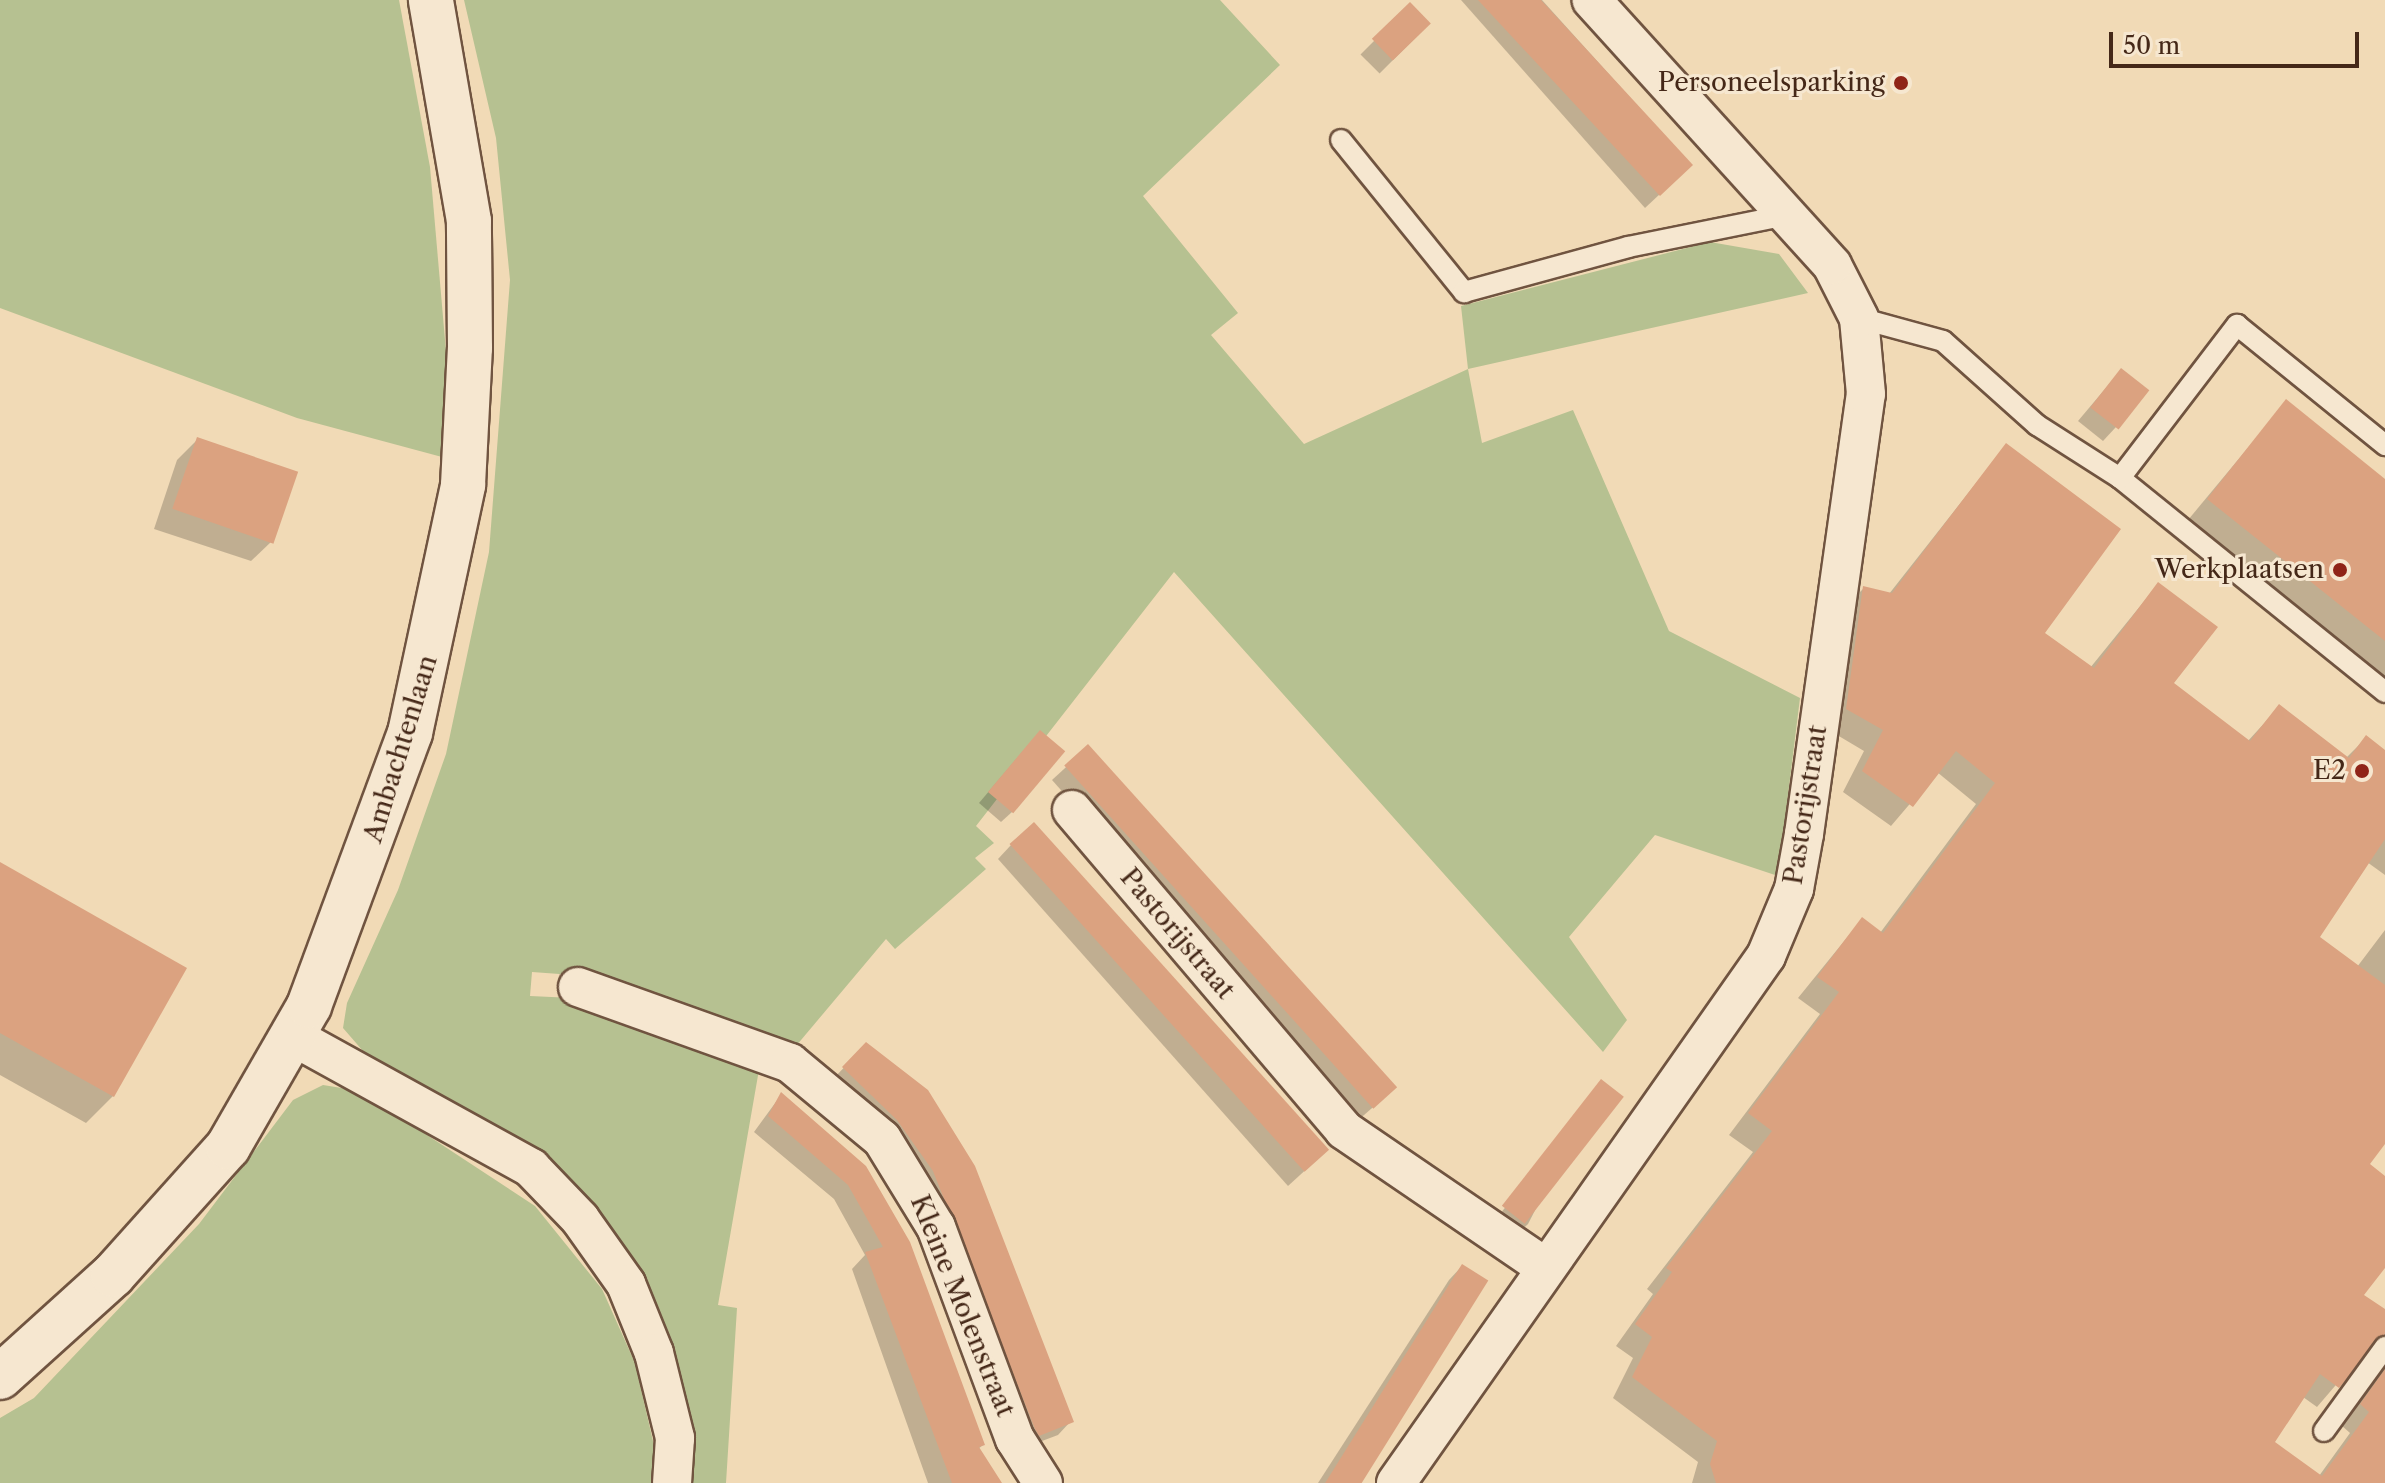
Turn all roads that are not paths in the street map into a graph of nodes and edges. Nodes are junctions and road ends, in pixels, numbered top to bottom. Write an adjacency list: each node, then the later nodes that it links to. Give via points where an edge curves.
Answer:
1 (431, 0): 11 (street, Ambachtenlaan, via 469,221 463,485 410,733)
2 (1592, 0): 4 (street)
3 (1341, 140): 4 (lane, via 1464,292)
4 (1786, 215): 5 (street, via 1832,265)
5 (1859, 318): 7 (lane, via 1943,341 2037,425); 12 (street, Pastorijstraat, via 1866,394 1794,889 1766,956)
6 (2385, 445): 7 (lane, via 2237,325)
7 (2120, 478): 8 (lane)
8 (2385, 692)
9 (1072, 810): 12 (street, Pastorijstraat, via 1344,1130)
10 (578, 987): 17 (street, Kleine Molenstraat, via 790,1063 882,1139 936,1227 1015,1439)
11 (294, 1037): 14 (street, Ambachtenlaan, via 228,1147 185,1201); 16 (street, via 531,1168 580,1219 626,1284 654,1353 675,1438)
12 (1543, 1266): 18 (street, Pastorijstraat)
13 (2385, 1347): 15 (lane)
14 (0, 1377)
15 (2324, 1431)
16 (672, 1483)
17 (1043, 1483)
18 (1396, 1483)

